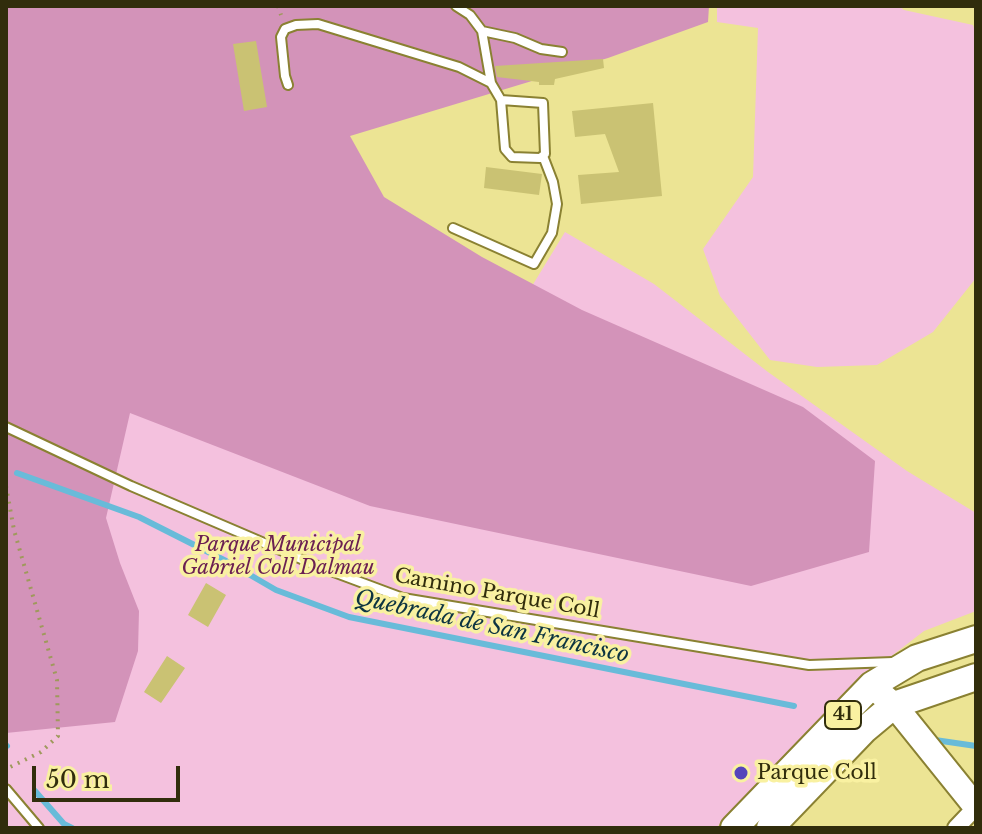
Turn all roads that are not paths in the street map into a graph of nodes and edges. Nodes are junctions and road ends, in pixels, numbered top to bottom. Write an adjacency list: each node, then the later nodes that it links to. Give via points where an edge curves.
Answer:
1 (456, 6): 2 (lane)
2 (482, 31): 3 (lane); 4 (lane)
3 (562, 52)
4 (491, 83): 5 (lane, via 459,67 318,24 296,25 281,37); 6 (lane)
5 (288, 85)
6 (501, 100): 7 (lane, via 505,149 512,157); 7 (lane, via 543,103)
7 (543, 156): 8 (lane, via 557,204 552,233 534,264)
8 (453, 228)
9 (6, 427): 11 (lane, Camino Parque Coll, via 160,499 403,598 809,665)
10 (976, 639): 11 (main road, 41)
11 (917, 658): 13 (main road, 41)
12 (976, 677): 14 (main road, 41)
13 (872, 685): 14 (main road); 18 (main road, 41)
14 (894, 705): 16 (main road); 19 (main road, 41)
15 (6, 789): 17 (lane)
16 (976, 807): 20 (street)
17 (39, 828)
18 (734, 828)
19 (770, 828)
20 (956, 828)

